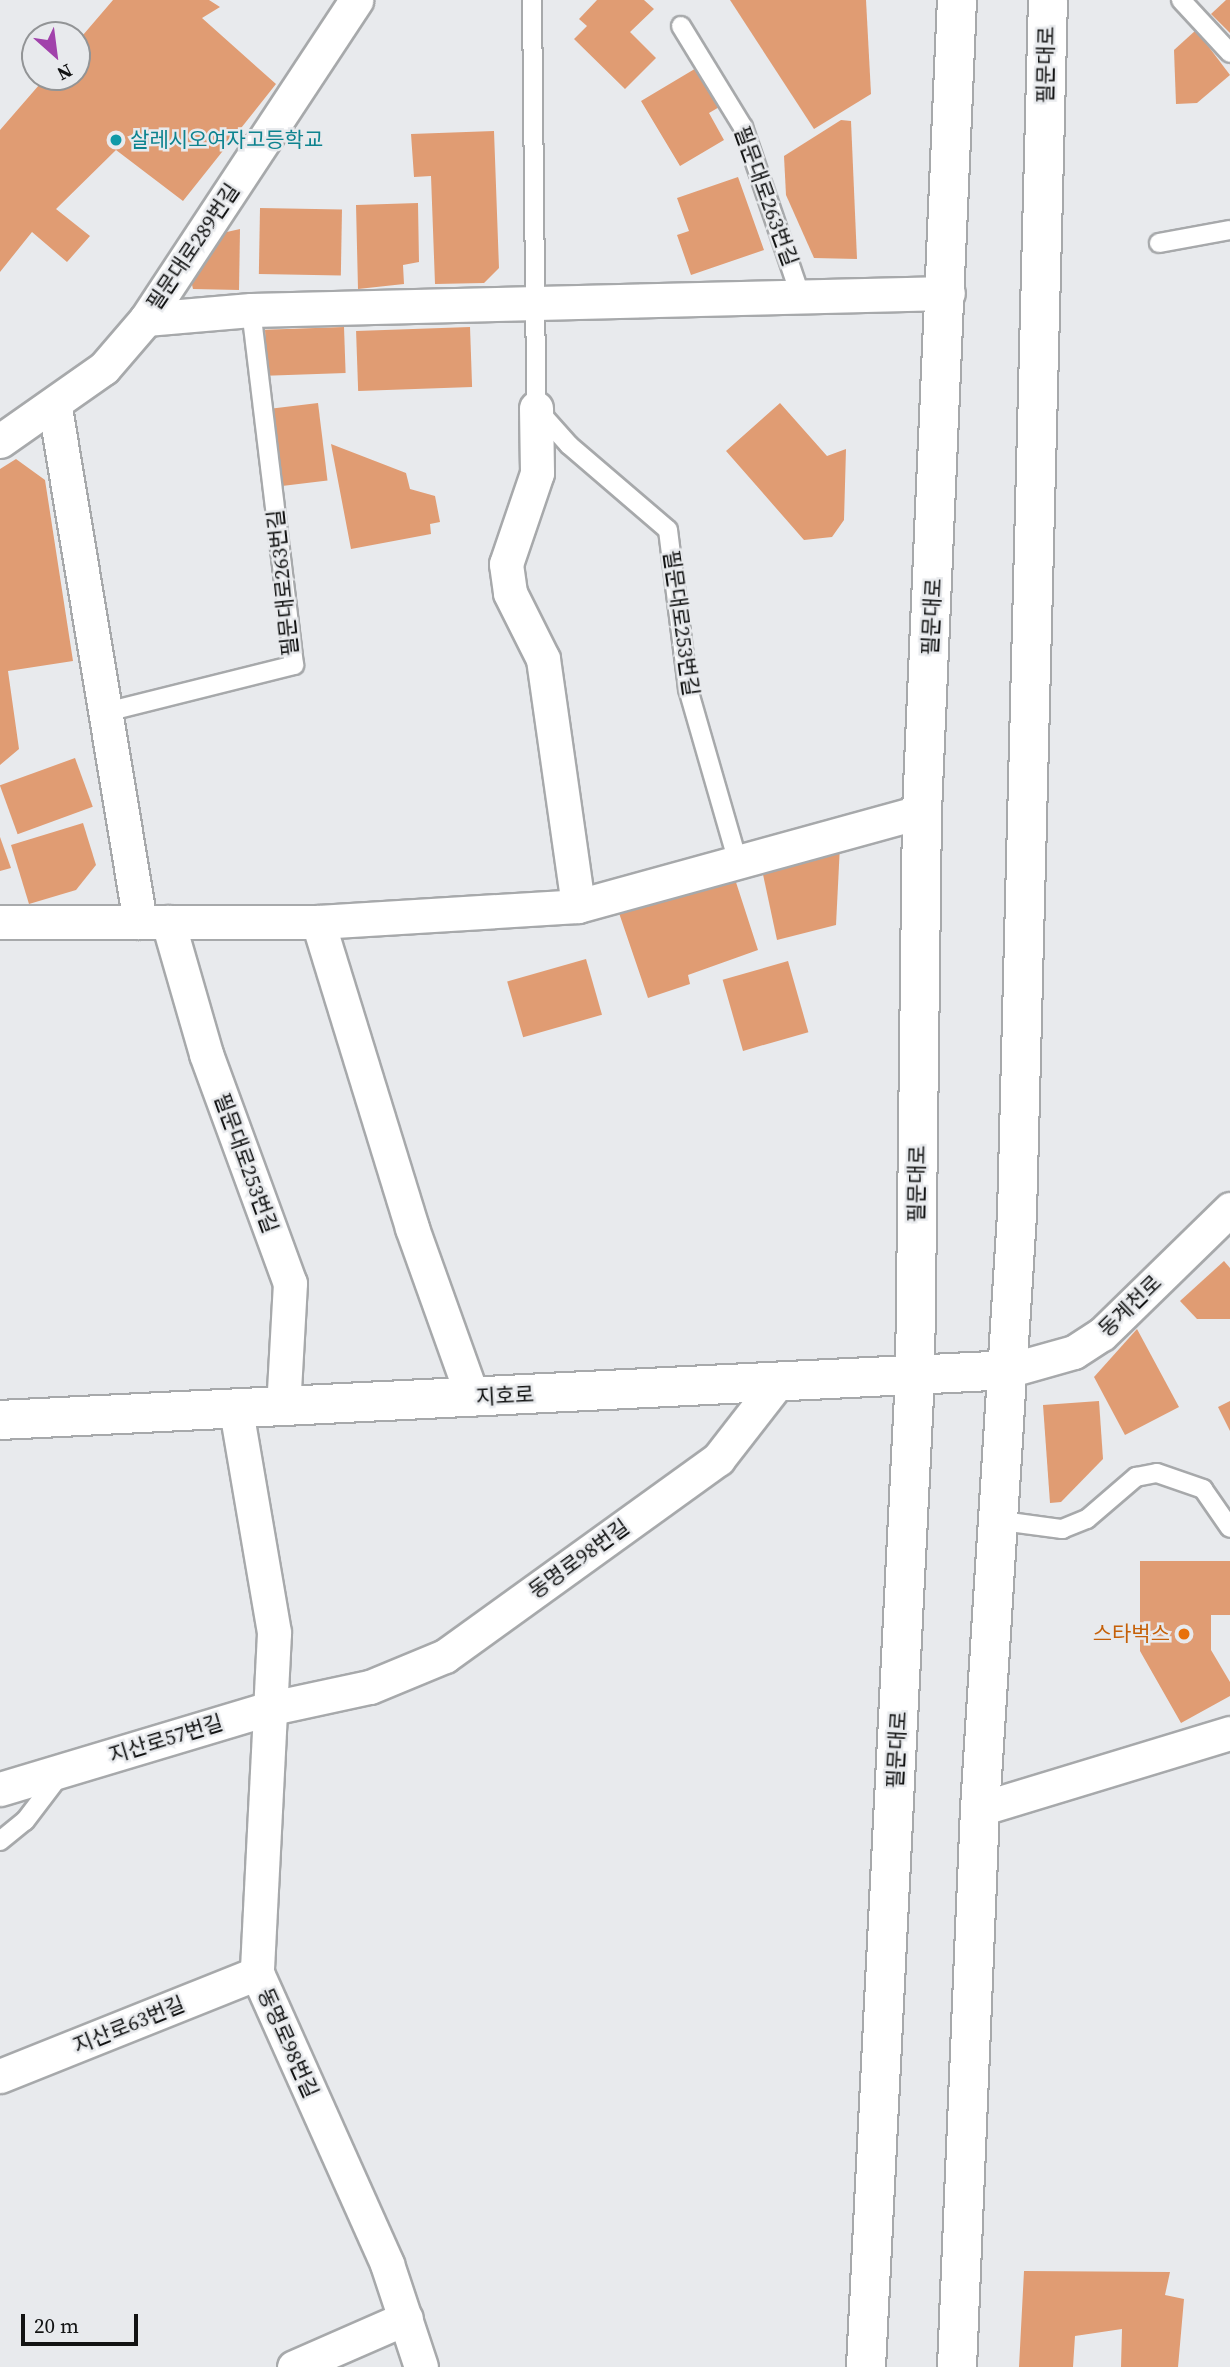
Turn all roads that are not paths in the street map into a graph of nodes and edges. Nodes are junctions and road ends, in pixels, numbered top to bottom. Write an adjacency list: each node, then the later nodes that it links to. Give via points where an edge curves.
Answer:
1 (356, 0): 14 (street, 필문대로289번길)
2 (532, 0): 12 (lane)
3 (957, 0): 10 (main road, 필문대로)
4 (1048, 0): 26 (main road, 필문대로)
5 (1181, 0): 7 (lane)
6 (681, 26): 11 (lane, 필문대로263번길, via 743,127)
7 (1230, 53)
8 (1230, 230): 9 (lane)
9 (1159, 243)
10 (948, 293): 11 (street, 필문대로263번길); 19 (main road, 필문대로)
11 (801, 297): 12 (street, 필문대로263번길)
12 (533, 303): 13 (street, 필문대로263번길); 16 (lane)
13 (251, 310): 14 (street, 필문대로263번길); 18 (lane, 필문대로263번길, via 294,664)
14 (146, 319): 15 (street, via 104,368)
15 (55, 408): 17 (street); 18 (street)
16 (536, 408): 20 (lane, 필문대로253번길, via 569,445 668,530 688,688); 21 (street, via 537,473 506,564 510,593 543,659)
17 (0, 441)
18 (106, 712): 23 (street)
19 (922, 811): 20 (street); 27 (main road, 필문대로)
20 (737, 859): 21 (street)
21 (578, 906): 24 (street)
22 (0, 922): 23 (street)
23 (154, 922): 24 (street); 30 (street, 필문대로253번길, via 290,1283)
24 (318, 922): 29 (street, via 412,1228)
25 (1230, 1209): 26 (street, 동계천로, via 1102,1334 1074,1353)
26 (1010, 1370): 27 (main road, 지호로); 33 (main road, 필문대로)
27 (915, 1375): 28 (main road, 지호로); 46 (main road, 필문대로)
28 (778, 1382): 29 (main road, 지호로); 35 (street, 동명로98번길, via 718,1459 444,1656 370,1687)
29 (473, 1398): 30 (main road, 지호로)
30 (283, 1408): 31 (main road, 지호로)
31 (236, 1410): 32 (main road, 지호로); 35 (street, 동명로98번길, via 274,1633)
32 (0, 1420)
33 (1002, 1521): 34 (lane, via 1062,1529 1087,1519 1136,1477 1157,1473 1203,1489); 39 (main road, 필문대로)
34 (1230, 1528)
35 (267, 1709): 37 (street, 지산로57번길); 41 (street, 동명로98번길)
36 (1230, 1733): 39 (street)
37 (65, 1769): 38 (street, 지산로57번길); 40 (lane, via 25,1821)
38 (0, 1789)
39 (980, 1809): 47 (main road, 필문대로)
40 (0, 1841)
41 (257, 1973): 42 (street, 지산로63번길); 43 (street, 동명로98번길)
42 (0, 2076)
43 (405, 2318): 44 (street); 45 (street, 동명로98번길)
44 (294, 2367)
45 (421, 2367)
46 (866, 2367)
47 (957, 2367)

